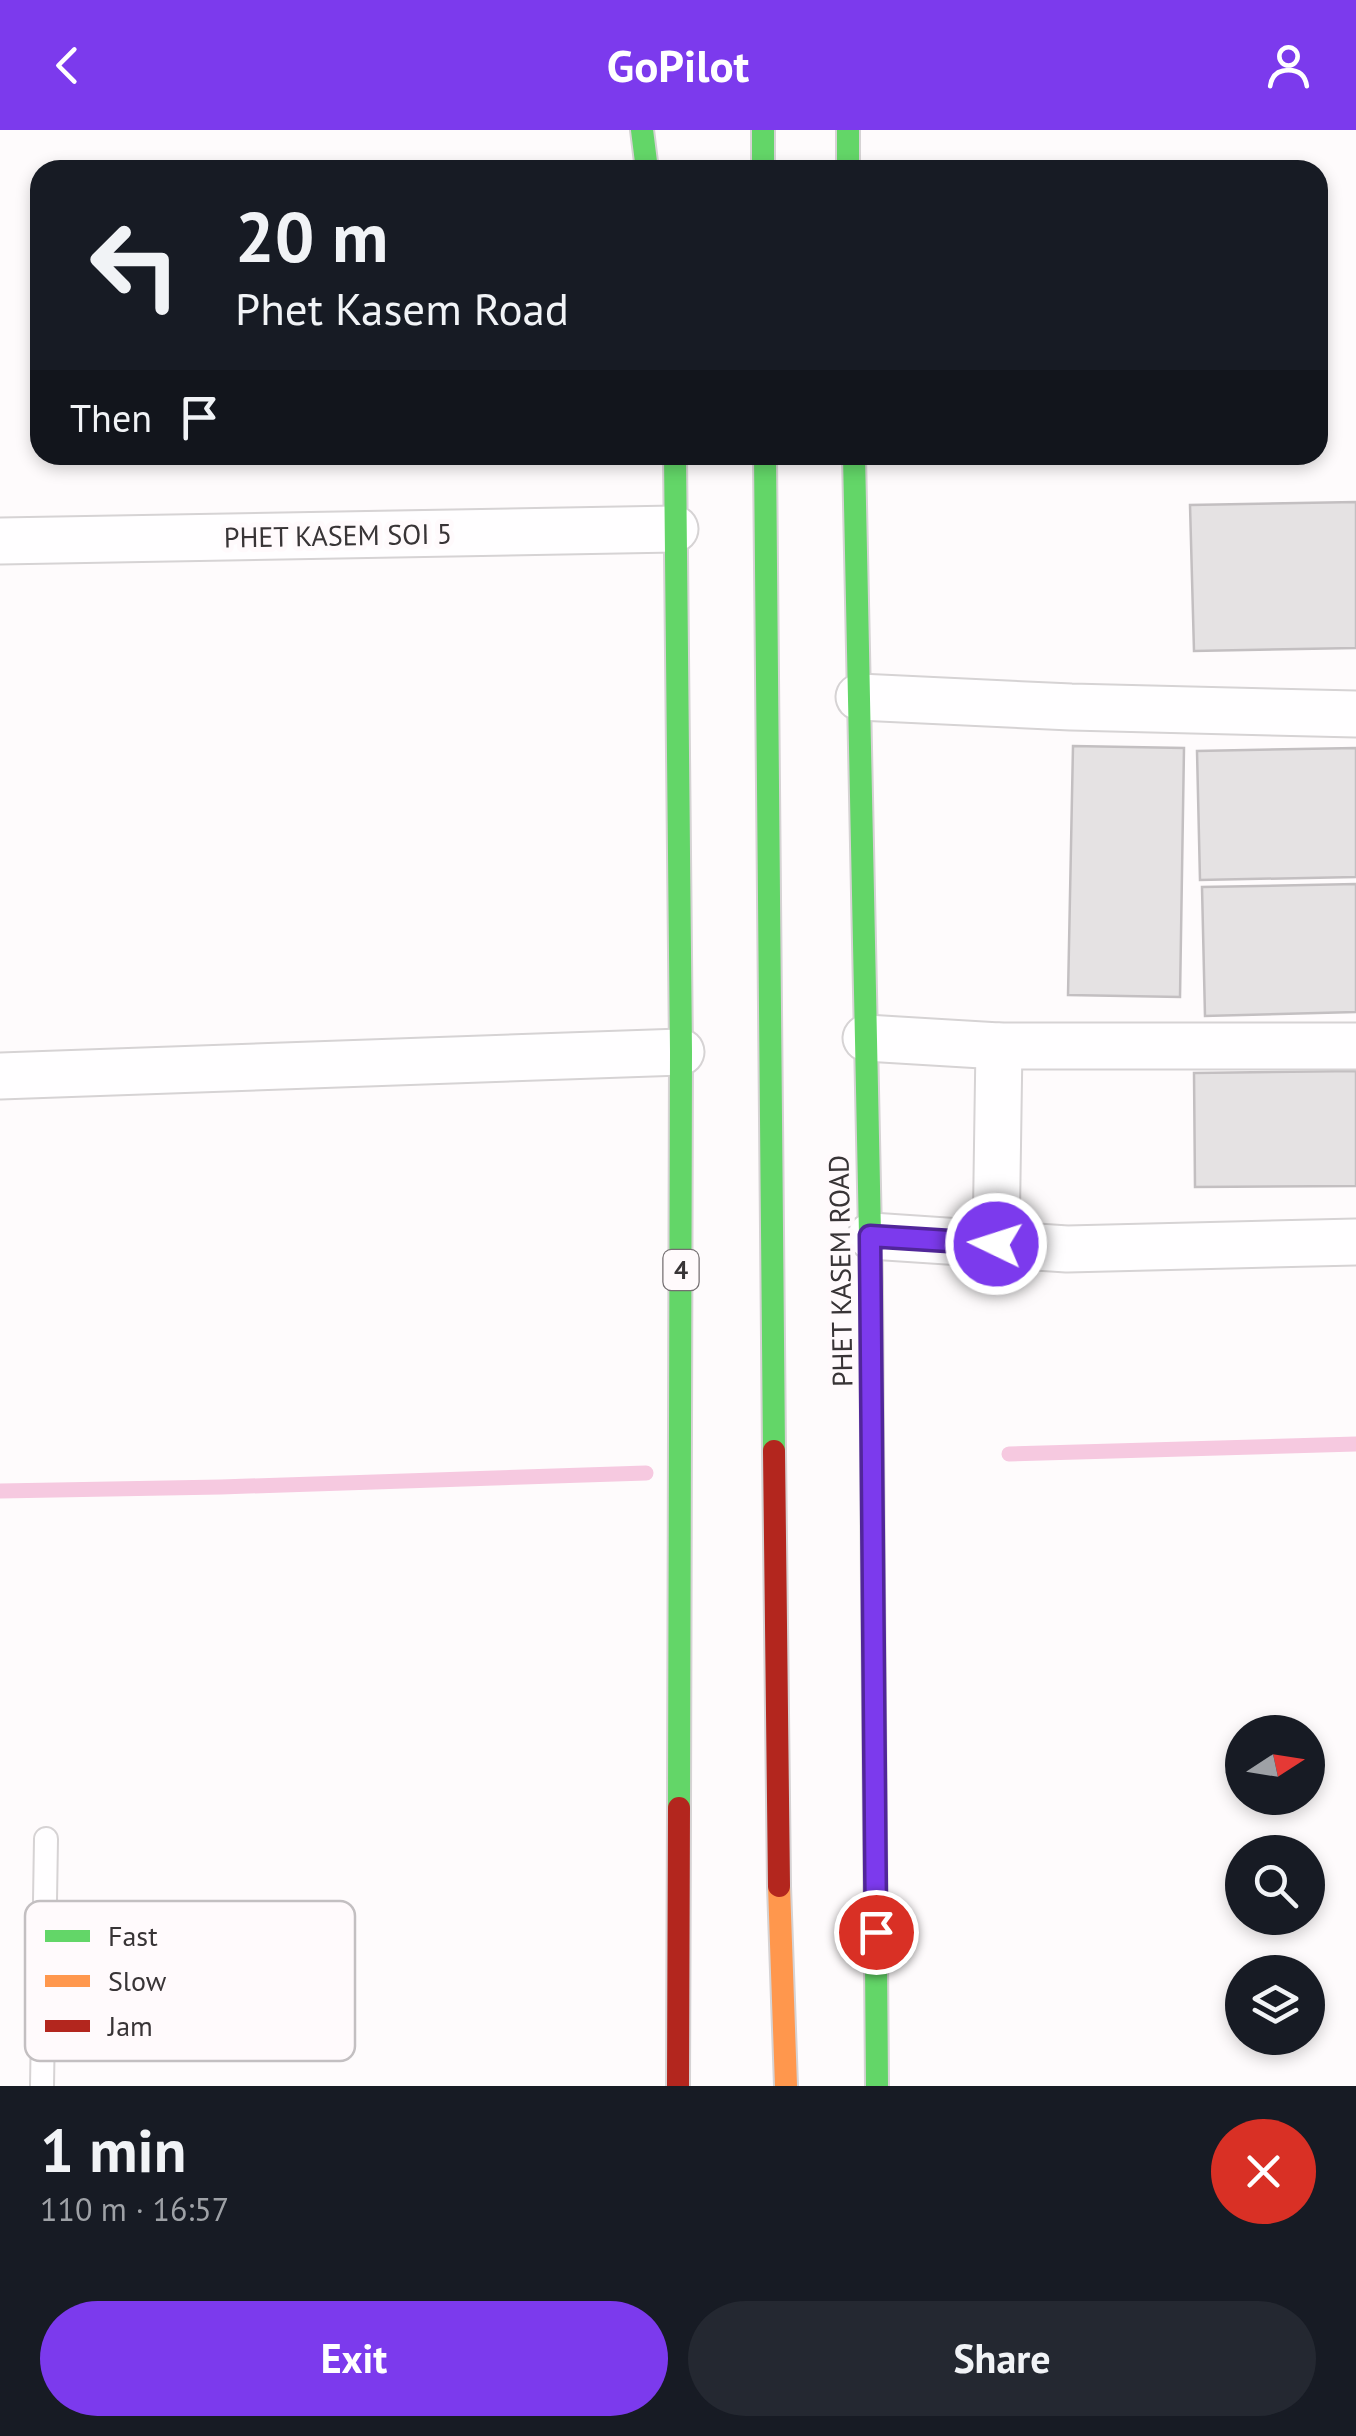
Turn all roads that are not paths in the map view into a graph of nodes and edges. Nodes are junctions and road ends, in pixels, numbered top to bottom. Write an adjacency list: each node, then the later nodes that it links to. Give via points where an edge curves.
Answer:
1 (642, 130): 4 (highway)
2 (762, 130): 5 (highway)
3 (848, 130): 6 (highway)
4 (646, 160)
5 (763, 160)
6 (848, 160)
7 (675, 465): 10 (highway, 4)
8 (766, 465): 27 (highway)
9 (854, 465): 12 (highway, PHET KASEM ROAD)
10 (675, 528): 11 (street, PHET KASEM SOI 5); 17 (highway, 4)
11 (0, 542)
12 (858, 697): 13 (street); 14 (highway, PHET KASEM ROAD)
13 (1356, 714)
14 (866, 1038): 15 (street); 19 (highway, PHET KASEM ROAD)
15 (999, 1046): 16 (street); 21 (street)
16 (1356, 1046)
17 (681, 1052): 18 (street); 26 (highway, 4)
18 (0, 1076)
19 (870, 1236): 21 (street); 28 (highway, PHET KASEM ROAD)
20 (1356, 1242): 21 (street, via 1066,1249)
21 (996, 1244)
22 (46, 1839): 23 (lane)
23 (45, 1901)
24 (42, 2061): 25 (lane)
25 (42, 2086)
26 (678, 2086)
27 (786, 2086)
28 (878, 2086)

